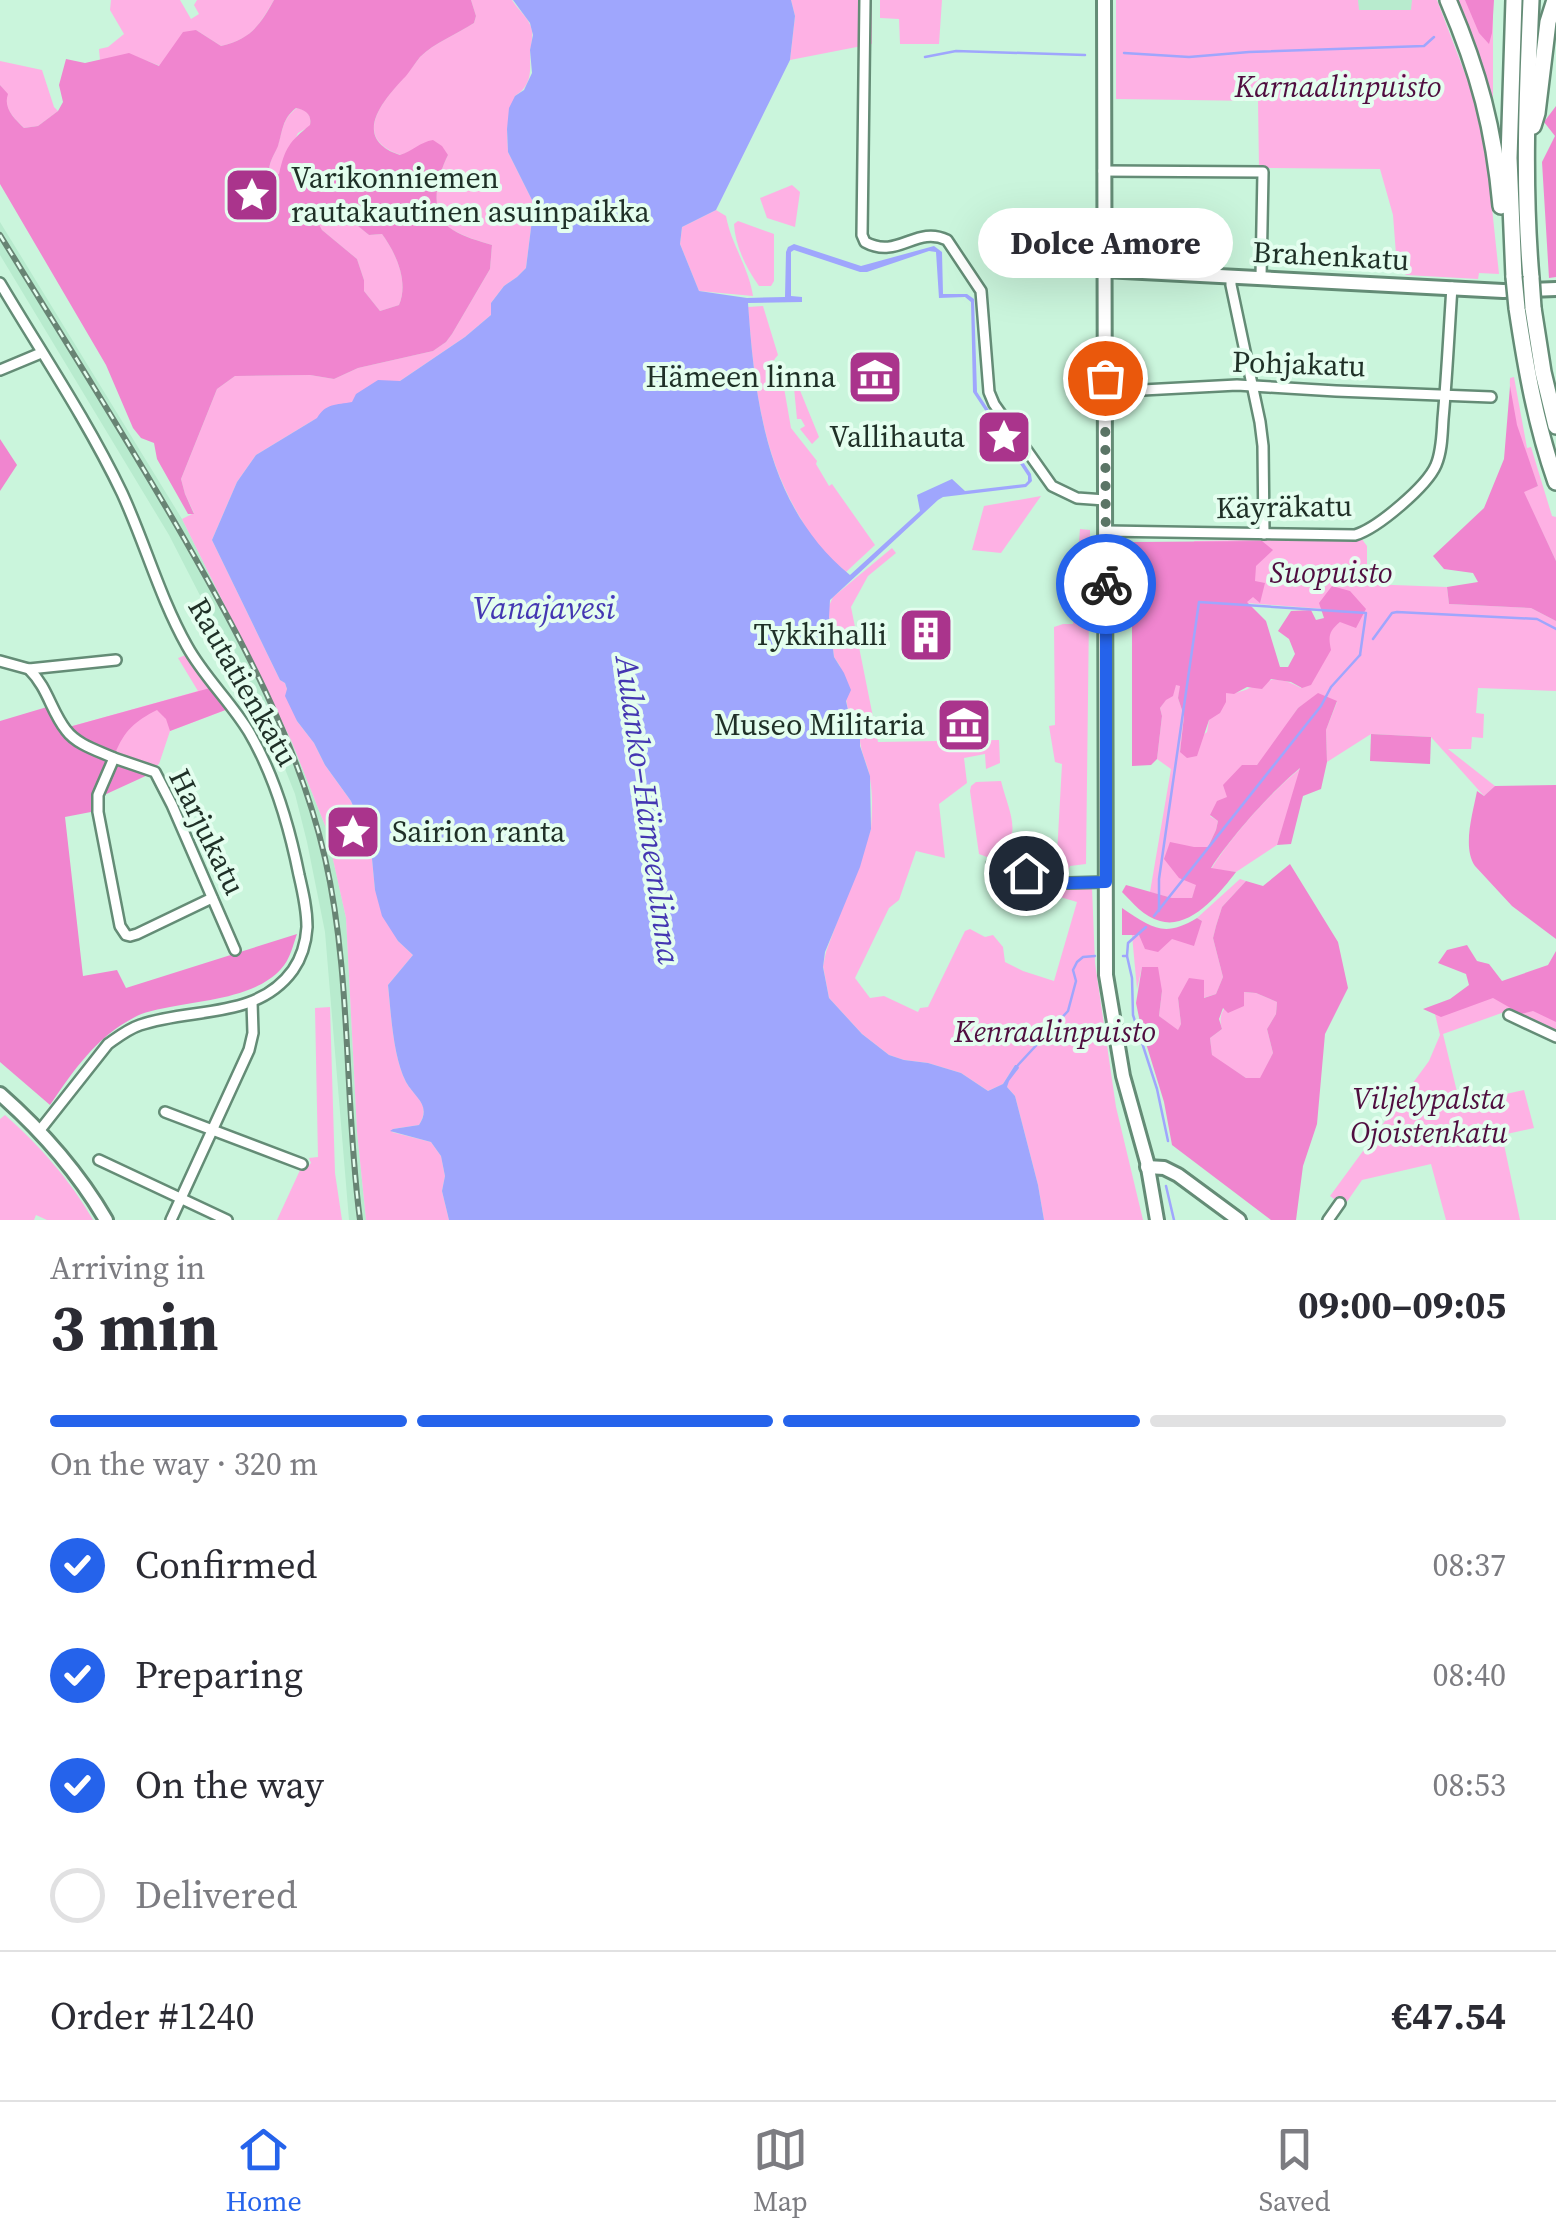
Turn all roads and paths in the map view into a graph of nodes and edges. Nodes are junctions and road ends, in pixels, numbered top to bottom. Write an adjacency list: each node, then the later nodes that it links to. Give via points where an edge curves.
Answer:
1 (865, 0): 26 (street, via 865,242 884,249 923,236 946,240 980,292 994,404 1052,486 1077,498)
2 (1104, 0): 8 (main road)
3 (1448, 0): 9 (highway, via 1486,108)
4 (1514, 0): 9 (highway)
5 (1531, 0): 7 (highway)
6 (1555, 0): 7 (highway)
7 (1526, 148): 13 (highway)
8 (1103, 171): 10 (main road); 12 (street, via 1263,172)
9 (1512, 259): 13 (highway)
10 (1104, 270): 11 (main road, Brahenkatu); 21 (main road)
11 (1231, 276): 12 (main road, Brahenkatu); 20 (street)
12 (1262, 278): 15 (main road, Brahenkatu)
13 (1522, 278): 17 (highway, bridge)
14 (0, 282): 18 (street, Rautatienkatu)
15 (1452, 287): 16 (main road, Brahenkatu); 22 (street, Käyräkatu)
16 (1556, 289)
17 (1525, 308): 24 (highway); 25 (highway, via 1526,374)
18 (41, 353): 19 (street); 37 (street, Rautatienkatu, via 121,492 188,649 248,730 275,786 305,902 306,933 295,967)
19 (0, 370)
20 (1251, 385): 21 (street, Pohjakatu); 22 (street, Pohjakatu); 28 (street, via 1263,446)
21 (1106, 392): 26 (main road)
22 (1445, 395): 23 (street, Pohjakatu); 28 (street, Käyräkatu, via 1436,466 1389,516 1356,535)
23 (1491, 396)
24 (1556, 426)
25 (1556, 482)
26 (1106, 500): 27 (main road)
27 (1106, 531): 28 (street, Käyräkatu); 34 (main road)
28 (1264, 534)
29 (116, 660): 31 (street)
30 (0, 661): 31 (street)
31 (29, 669): 32 (street, Harjukatu, via 66,730)
32 (114, 758): 35 (street, Harjukatu, via 154,772); 35 (street, via 98,812 126,935)
33 (992, 864): 34 (street, via 1068,883)
34 (1106, 882): 46 (main road, via 1114,1033)
35 (212, 898): 36 (street, Harjukatu)
36 (235, 950)
37 (252, 1002): 42 (street, via 120,1035); 43 (street, via 249,1050)
38 (1509, 1015): 39 (street)
39 (1556, 1037)
40 (0, 1094): 42 (main road)
41 (165, 1112): 43 (street)
42 (40, 1130): 49 (main road)
43 (214, 1130): 45 (street); 47 (street)
44 (99, 1160): 47 (street)
45 (302, 1164)
46 (1147, 1167): 52 (main road); 53 (main road, via 1178,1175)
47 (180, 1197): 50 (street); 51 (street)
48 (1340, 1203): 54 (street)
49 (106, 1220)
50 (172, 1220)
51 (227, 1220)
52 (1158, 1220)
53 (1239, 1220)
54 (1328, 1220)

